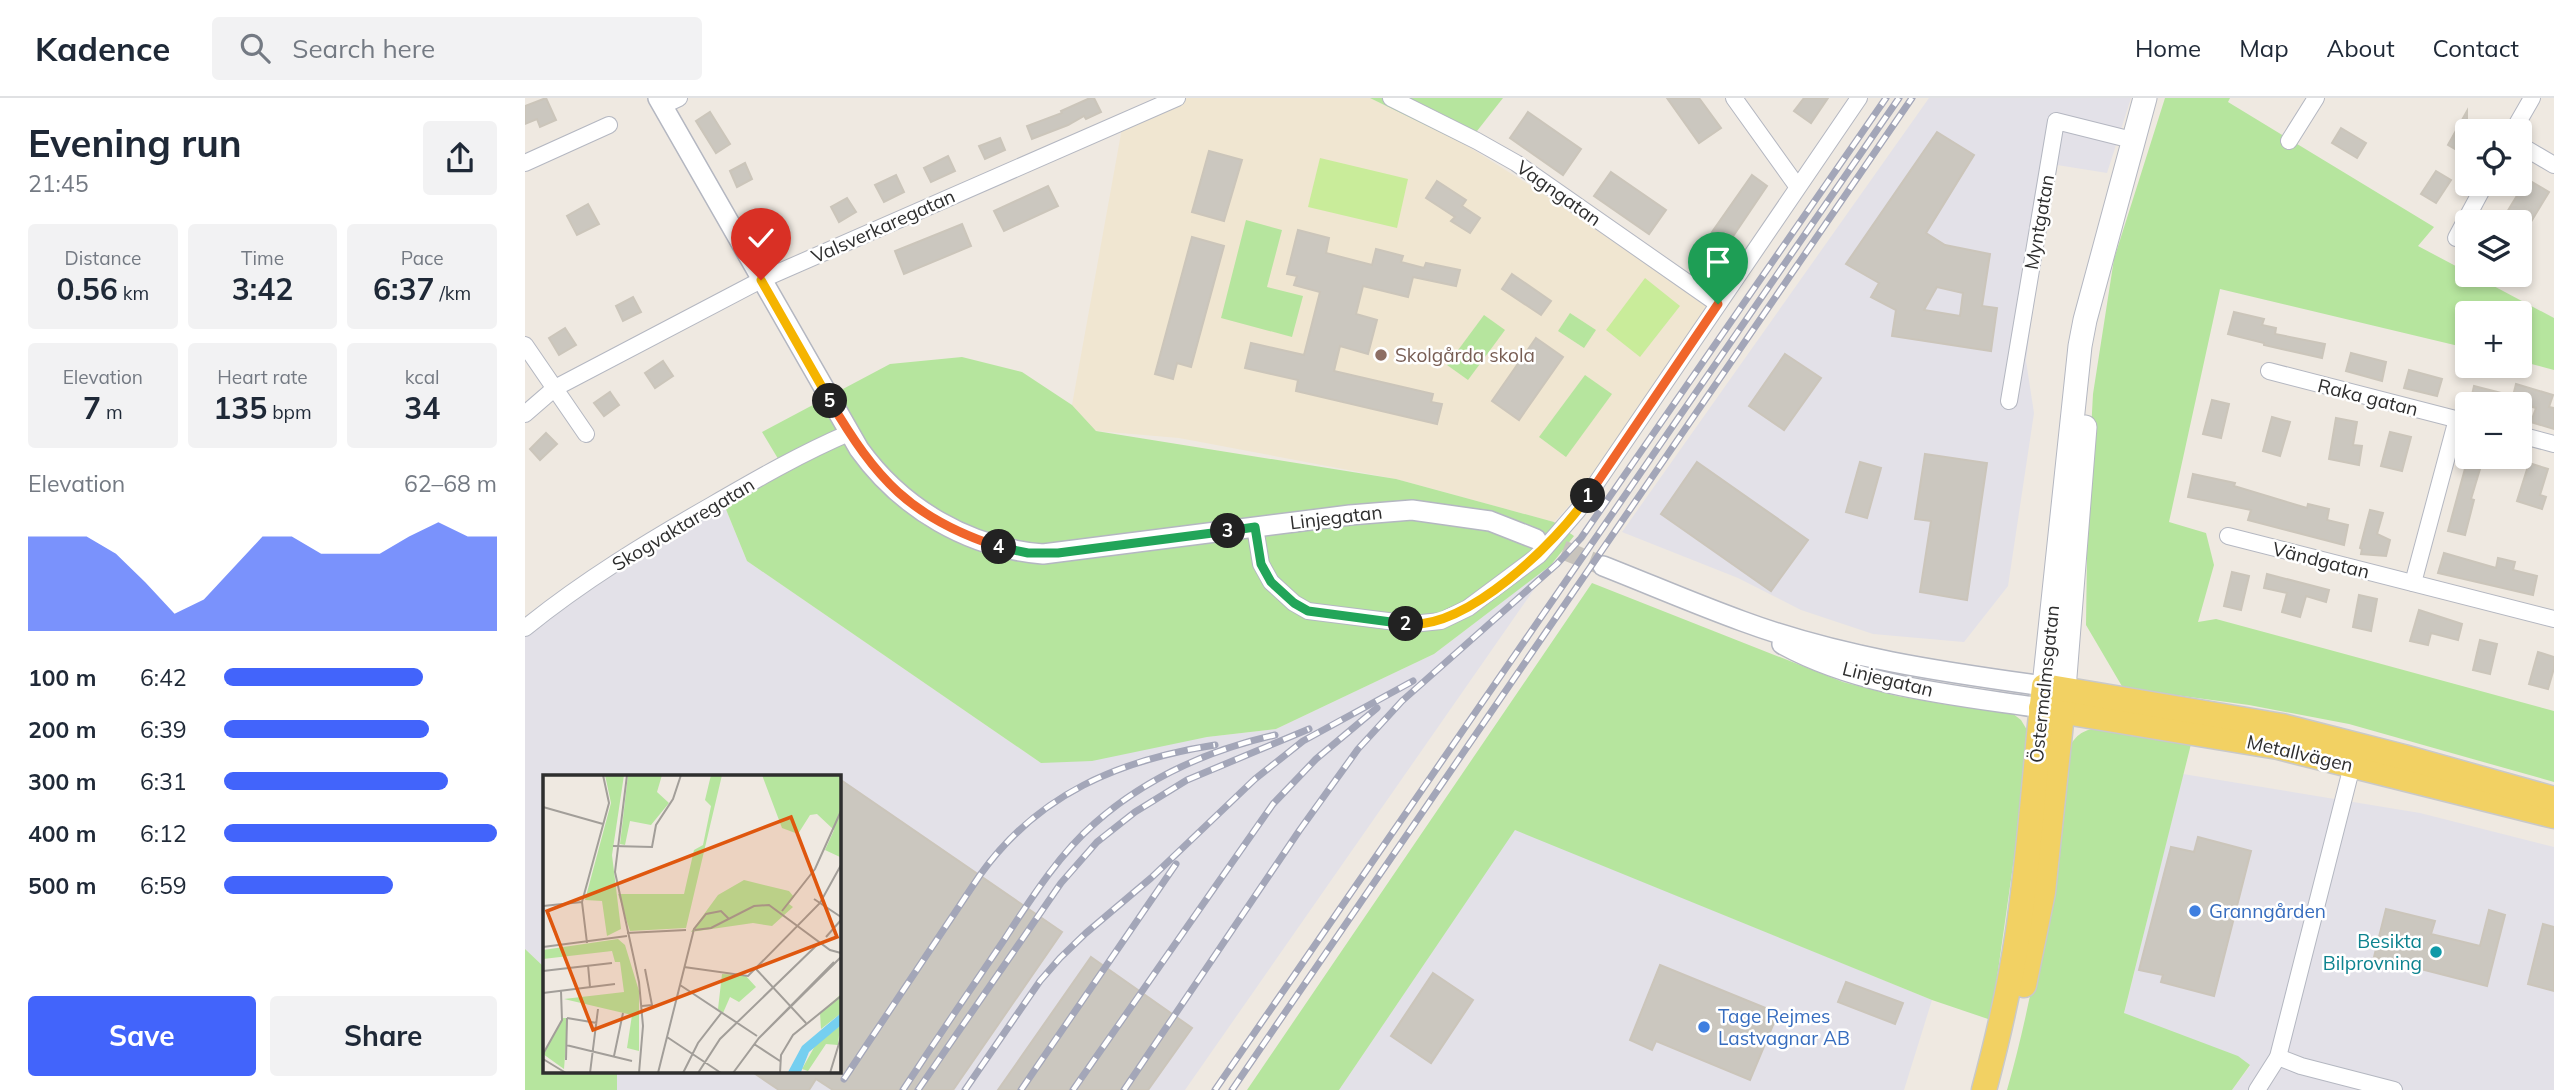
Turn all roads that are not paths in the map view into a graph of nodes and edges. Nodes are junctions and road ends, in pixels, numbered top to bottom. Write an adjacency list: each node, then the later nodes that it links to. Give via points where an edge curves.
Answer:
1 (1177, 98): 17 (street, Valsverkaregatan)
2 (1391, 98): 18 (street, Vagngatan, via 1515,163)
3 (1734, 98): 16 (street)
4 (1859, 98): 16 (street)
5 (2145, 98): 11 (main road, Östermalmsgatan)
6 (2316, 98): 12 (street)
7 (2532, 98): 9 (street)
8 (666, 101): 17 (street, Linjegatan)
9 (2520, 119)
10 (609, 125): 14 (street)
11 (2133, 140): 22 (street, Myntgatan, via 2056,121); 37 (main road, Östermalmsgatan, via 2079,358)
12 (2288, 141)
13 (2532, 152): 15 (street)
14 (525, 163)
15 (2554, 165)
16 (1797, 186): 18 (street)
17 (761, 280): 21 (street, Valsverkaregatan); 25 (street, Linjegatan)
18 (1718, 304): 30 (street, via 1570,520 1539,555 1456,615 1412,624 1308,611 1282,594 1266,573)
19 (525, 345): 21 (street)
20 (2269, 371): 24 (street, Raka gatan)
21 (555, 388): 23 (street, Valsverkaregatan); 26 (street)
22 (2008, 401)
23 (525, 414)
24 (2455, 419)
25 (849, 433): 30 (street, Linjegatan, via 879,475 909,503 945,526 1014,551 1058,553); 36 (street, Skogvaktaregatan, via 664,532)
26 (586, 434)
27 (2532, 438): 29 (street)
28 (2455, 444): 34 (street)
29 (2554, 444)
30 (1255, 527): 32 (street, Linjegatan, via 1412,510 1490,521)
31 (2228, 536): 34 (street, Vändgatan)
32 (1536, 539)
33 (1603, 566): 37 (street, Linjegatan, via 1743,622 1885,661)
34 (2413, 583): 35 (street, Vändgatan)
35 (2554, 619)
36 (525, 628)
37 (2053, 699): 38 (main road, Metallvägen, via 2258,722); 42 (main road, Östermalmsgatan, via 2017,936); 43 (main road, Östermalmsgatan, via 2051,830 2035,937)
38 (2355, 754): 39 (main road, Metallvägen); 40 (main road, Metallvägen); 41 (street)
39 (2554, 799)
40 (2554, 816)
41 (2278, 1057): 44 (street); 45 (street)
42 (1984, 1090)
43 (1996, 1090)
44 (2257, 1090)
45 (2395, 1090)

